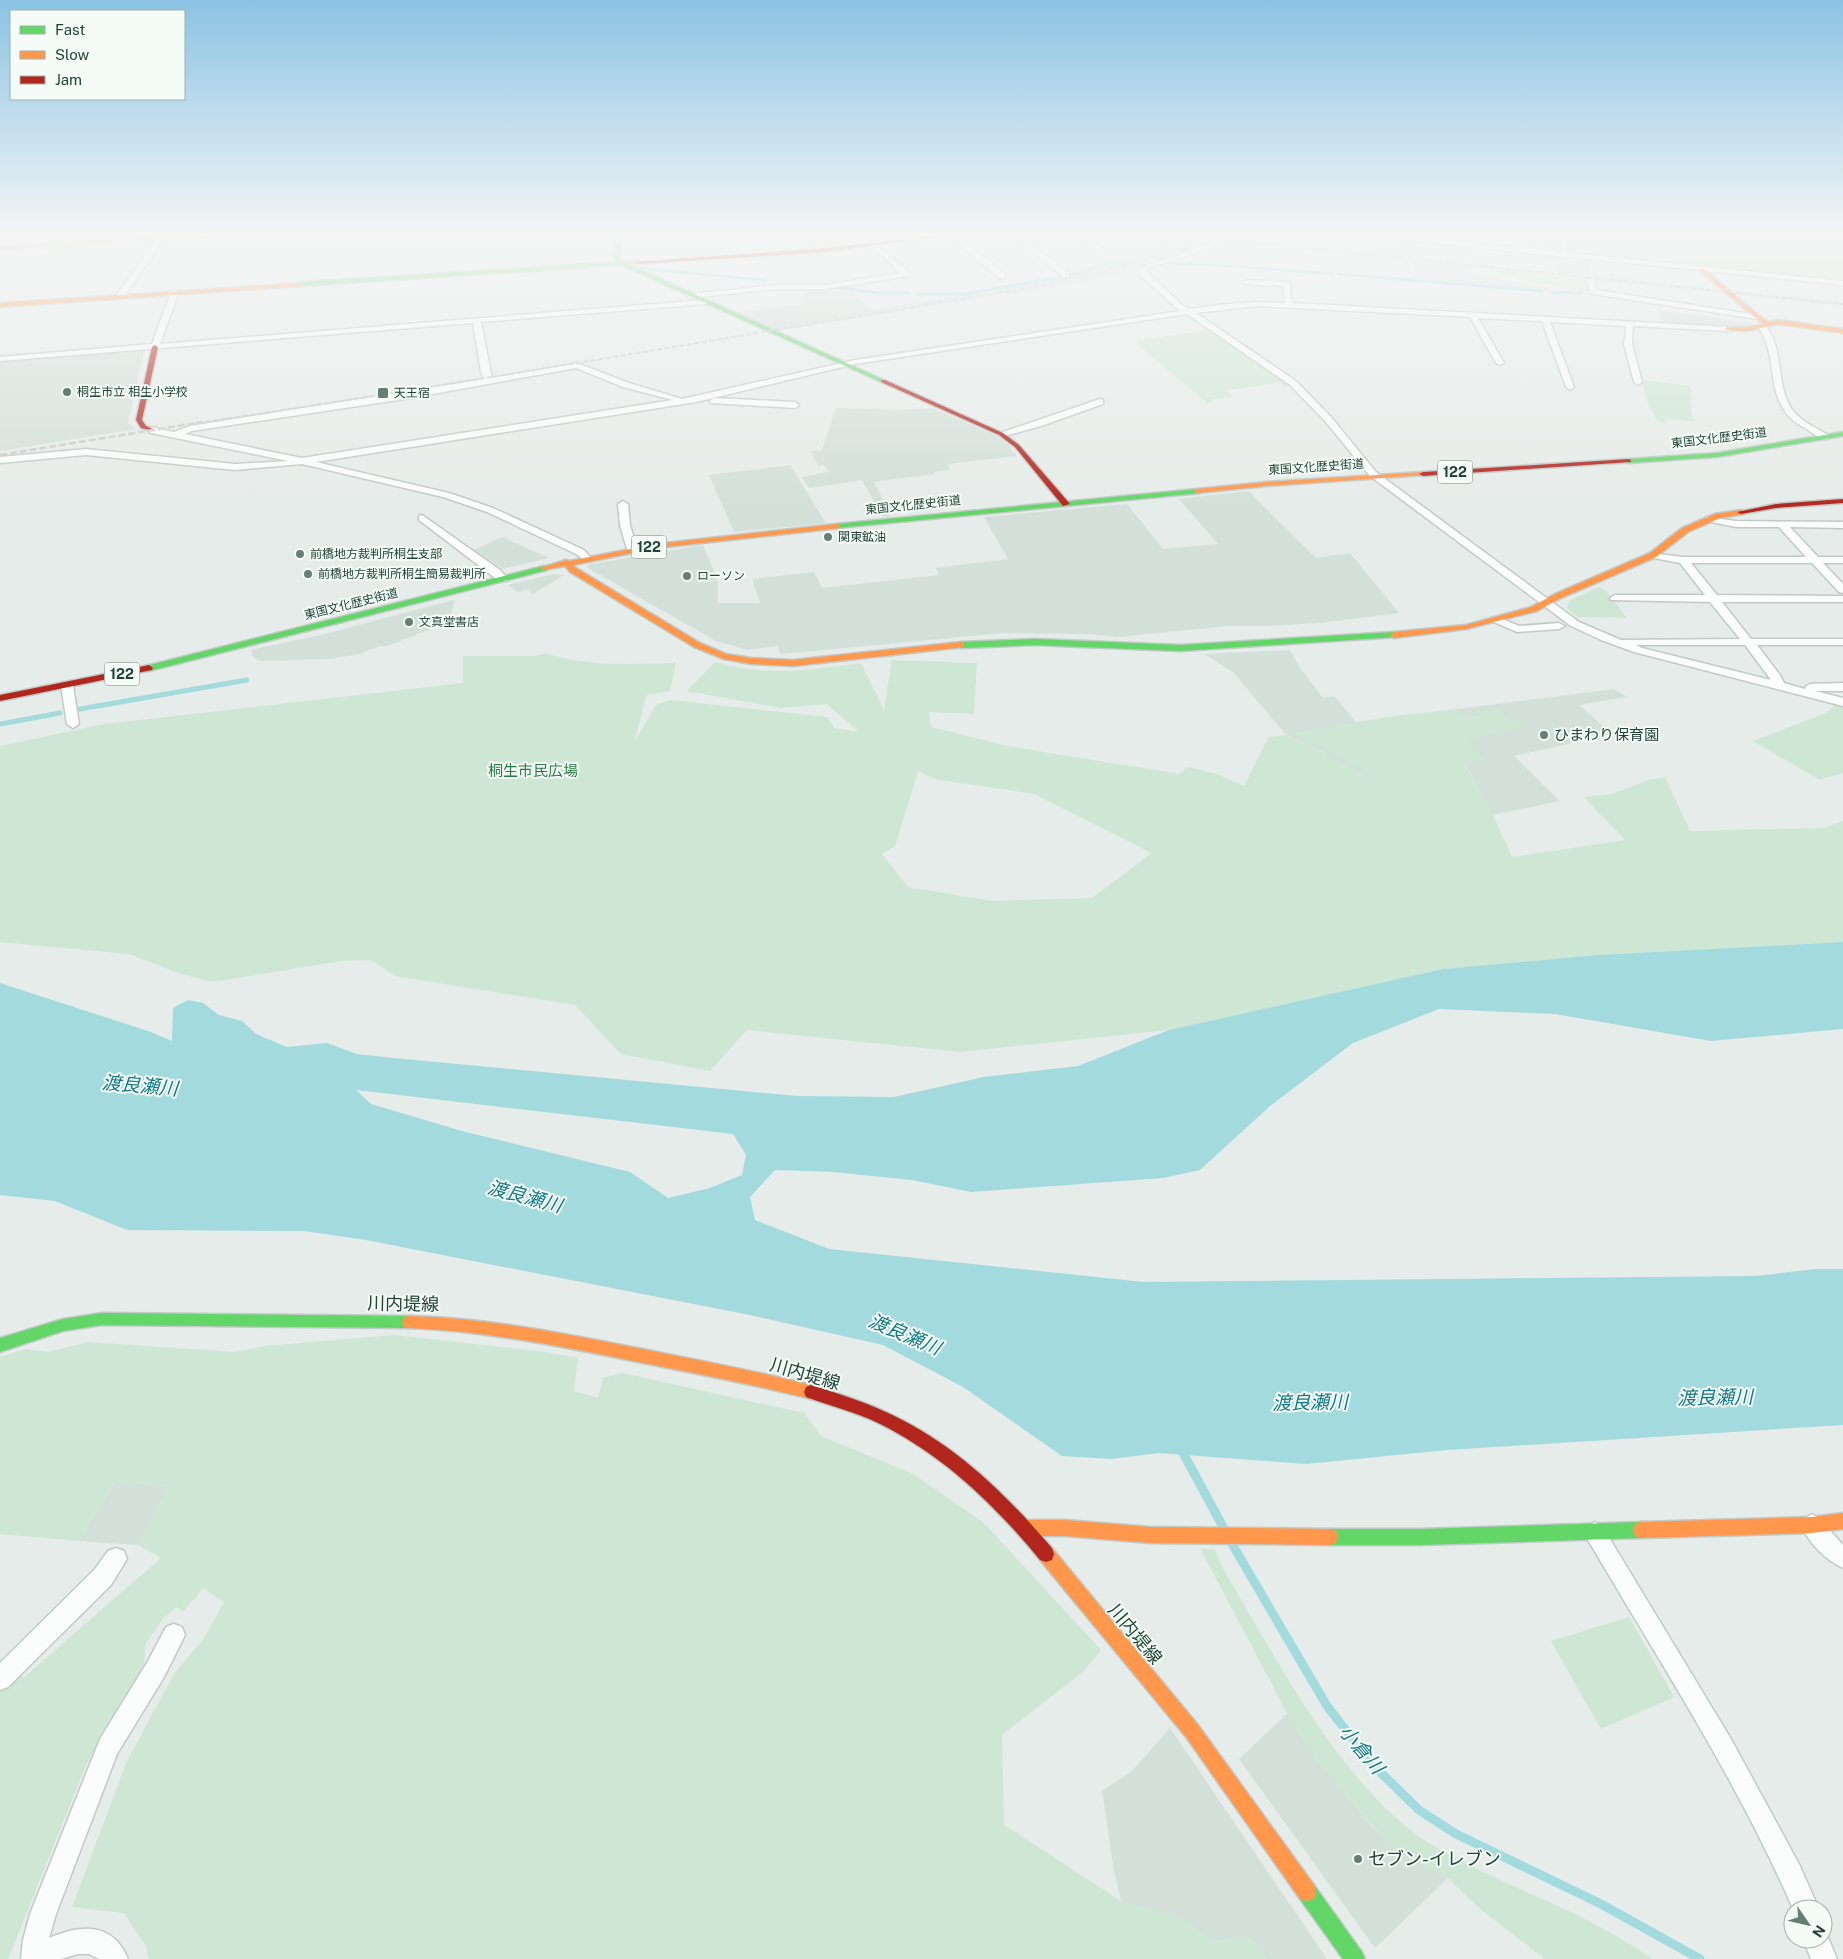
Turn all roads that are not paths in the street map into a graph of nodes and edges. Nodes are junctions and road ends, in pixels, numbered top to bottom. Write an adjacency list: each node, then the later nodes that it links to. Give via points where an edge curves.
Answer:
1 (162, 326): 16 (street)
2 (410, 326): 16 (street)
3 (478, 326): 20 (street)
4 (758, 326): 19 (main road)
5 (1088, 326): 19 (street)
6 (1209, 326): 36 (street, via 1292,383 1328,419)
7 (1479, 326): 18 (street)
8 (1548, 326): 22 (street)
9 (1629, 326): 21 (street, via 1628,344)
10 (1676, 326): 14 (street)
11 (1750, 326): 14 (main road)
12 (1764, 326): 33 (street, via 1788,410)
13 (1810, 326): 15 (main road)
14 (1728, 329)
15 (1843, 331)
16 (155, 347): 17 (street); 29 (main road, via 138,420 143,427)
17 (0, 359)
18 (1500, 363)
19 (844, 365): 23 (street); 30 (main road)
20 (489, 381): 24 (street, via 577,365 626,385); 32 (street, via 190,429)
21 (1638, 382)
22 (1570, 387)
23 (696, 399): 24 (street); 26 (street)
24 (682, 401): 27 (street)
25 (1100, 402): 30 (street)
26 (795, 405)
27 (638, 408): 28 (street); 35 (street)
28 (636, 421)
29 (152, 430): 32 (street)
30 (1001, 434): 39 (main road, via 1017,446)
31 (1843, 434): 33 (main road, 東国文化歴史街道 / 122)
32 (175, 435): 35 (street)
33 (1825, 437): 36 (main road, 東国文化歴史街道 / 122, via 1705,456)
34 (0, 460): 35 (street, via 86,452 236,467)
35 (301, 462): 46 (street, via 467,501 580,552)
36 (1377, 477): 39 (main road, 東国文化歴史街道 / 122, via 1266,484); 56 (street)
37 (1843, 501): 41 (main road, via 1746,510)
38 (623, 504): 44 (street)
39 (1066, 504): 44 (main road, 東国文化歴史街道 / 122, via 761,533)
40 (422, 518): 51 (street)
41 (1709, 519): 42 (street, via 1730,524); 45 (main road, via 1685,530)
42 (1782, 525): 43 (street); 48 (street)
43 (1843, 525)
44 (632, 549): 46 (main road, 東国文化歴史街道 / 122)
45 (1654, 555): 47 (street); 56 (main road)
46 (586, 558): 50 (main road, 東国文化歴史街道 / 122)
47 (1683, 560): 48 (street); 54 (street)
48 (1816, 560): 49 (street); 52 (street)
49 (1843, 560)
50 (566, 562): 51 (main road, 東国文化歴史街道 / 122); 57 (main road, via 573,570 697,646 724,656 764,663 828,660 979,643 1180,648 1355,638 1435,632)
51 (503, 579): 62 (main road, 東国文化歴史街道 / 122, via 210,654)
52 (1843, 590)
53 (1615, 598): 54 (street)
54 (1713, 599): 55 (street); 59 (street)
55 (1843, 599)
56 (1546, 603): 57 (main road); 61 (street, via 1575,624)
57 (1498, 620): 58 (street, via 1518,629)
58 (1559, 626)
59 (1747, 641): 60 (street); 61 (street, via 1632,641); 63 (street, via 1776,677)
60 (1843, 642)
61 (1620, 644): 63 (street)
62 (66, 686): 66 (main road, 東国文化歴史街道 / 122); 68 (street)
63 (1779, 686): 65 (street)
64 (1843, 687): 65 (street, via 1815,687)
65 (1804, 692): 67 (street)
66 (0, 698)
67 (1843, 702)
68 (72, 724)
69 (0, 1345): 72 (main road, 川内堤線, via 63,1325 102,1319 447,1322 548,1335 761,1380 867,1411 935,1447 972,1476)
70 (1843, 1521): 71 (main road)
71 (1812, 1525): 73 (main road); 74 (street, via 1832,1550)
72 (1025, 1528): 73 (main road, via 1250,1537); 81 (main road, 川内堤線, via 1192,1730)
73 (1595, 1533): 78 (street, via 1724,1747)
74 (1843, 1557)
75 (116, 1559): 77 (street, via 103,1577)
76 (174, 1635): 79 (street, via 108,1747 43,1914)
77 (0, 1679)
78 (1801, 1899)
79 (35, 1959): 80 (street, via 64,1943 88,1939 103,1945)
80 (115, 1959)
81 (1354, 1959)

